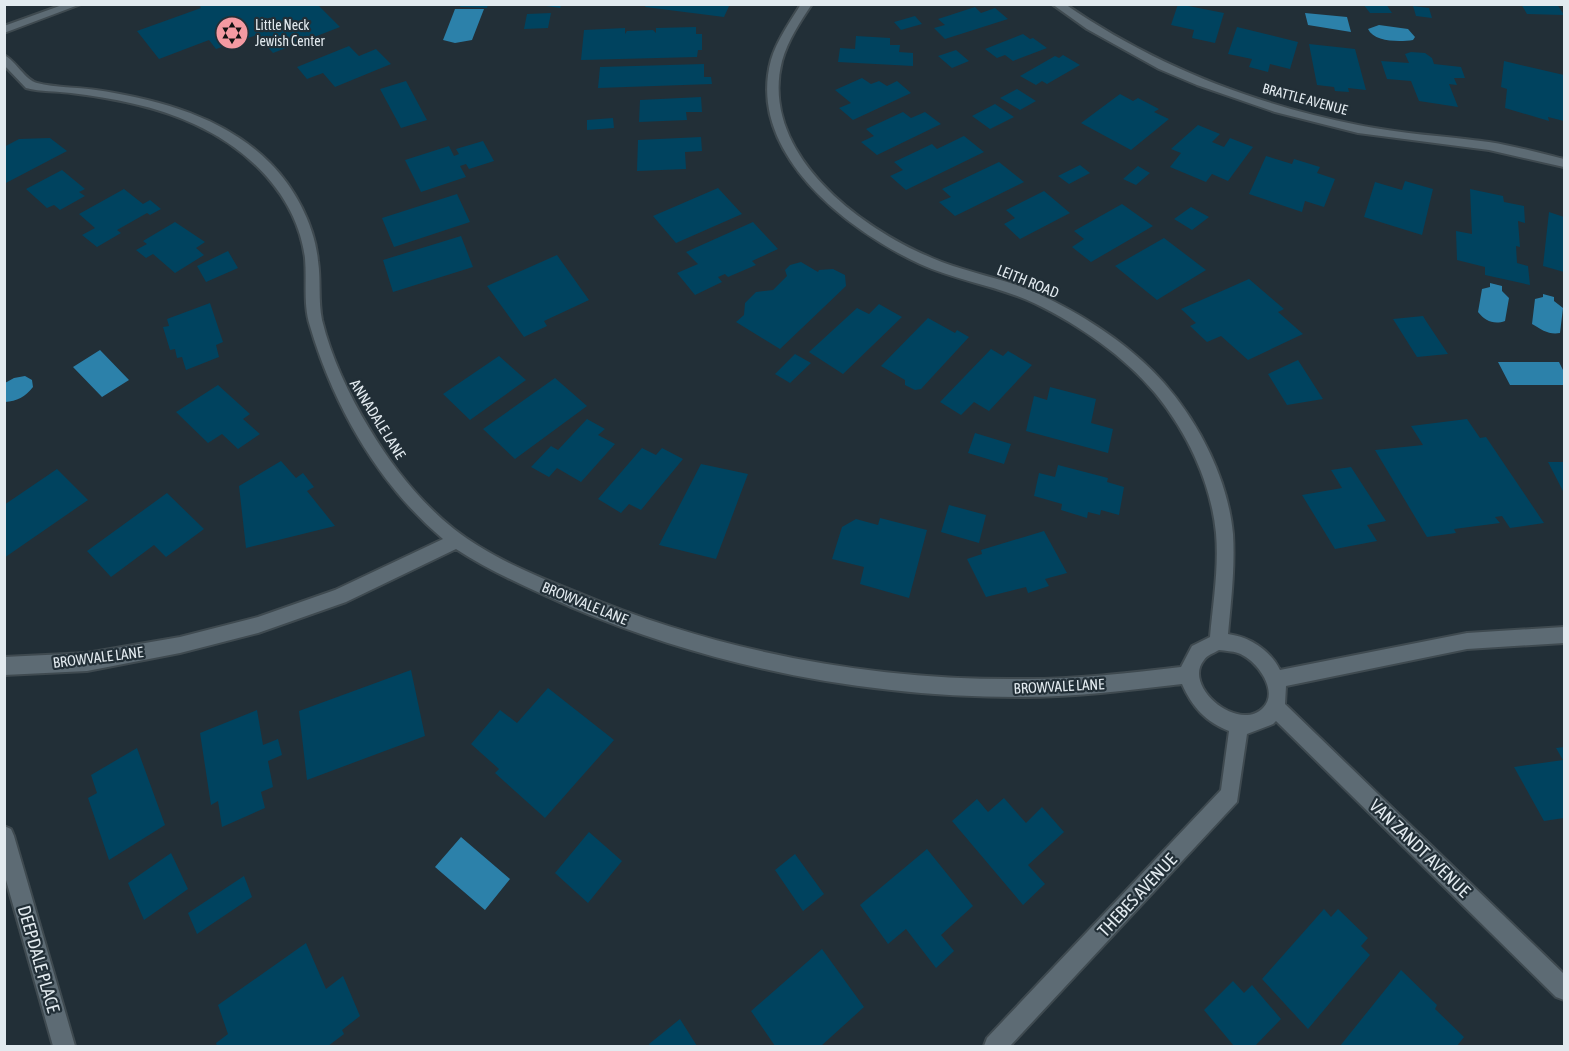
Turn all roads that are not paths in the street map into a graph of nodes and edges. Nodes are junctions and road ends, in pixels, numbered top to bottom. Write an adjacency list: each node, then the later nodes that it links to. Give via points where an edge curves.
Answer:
1 (76, 4): 4 (street)
2 (807, 4): 9 (street, LEITH ROAD, via 781,48 775,69 774,99 780,127 798,163 825,195 879,237 925,261 1039,300 1087,326 1125,354 1172,404 1207,465 1218,497 1225,550)
3 (1057, 4): 6 (street, BRATTLE AVENUE, via 1153,62 1261,104 1359,129 1490,147)
4 (4, 30)
5 (4, 58): 7 (street, ANNADALE LANE, via 30,86 84,89 148,101 190,116 224,133 275,177 297,211 308,240 314,270 314,315 334,378 349,410 383,462)
6 (1564, 163)
7 (456, 541): 10 (street, BROWVALE LANE, via 340,596 258,625 180,645 87,662); 11 (street, BROWVALE LANE, via 510,572 590,608 683,640 790,667 908,683 1003,689 1086,687)
8 (1564, 635): 12 (street, via 1467,641)
9 (1218, 642): 11 (street, via 1195,653); 12 (street, via 1248,648 1261,658)
10 (4, 666)
11 (1189, 675): 14 (street, via 1201,703 1214,714)
12 (1275, 680): 13 (street)
13 (1275, 707): 14 (street, via 1267,718); 16 (street, VAN ZANDT AVENUE)
14 (1239, 724): 18 (street, THEBES AVENUE, via 1230,795)
15 (4, 836): 17 (street, DEEPDALE PLACE)
16 (1564, 989)
17 (64, 1047)
18 (995, 1047)

